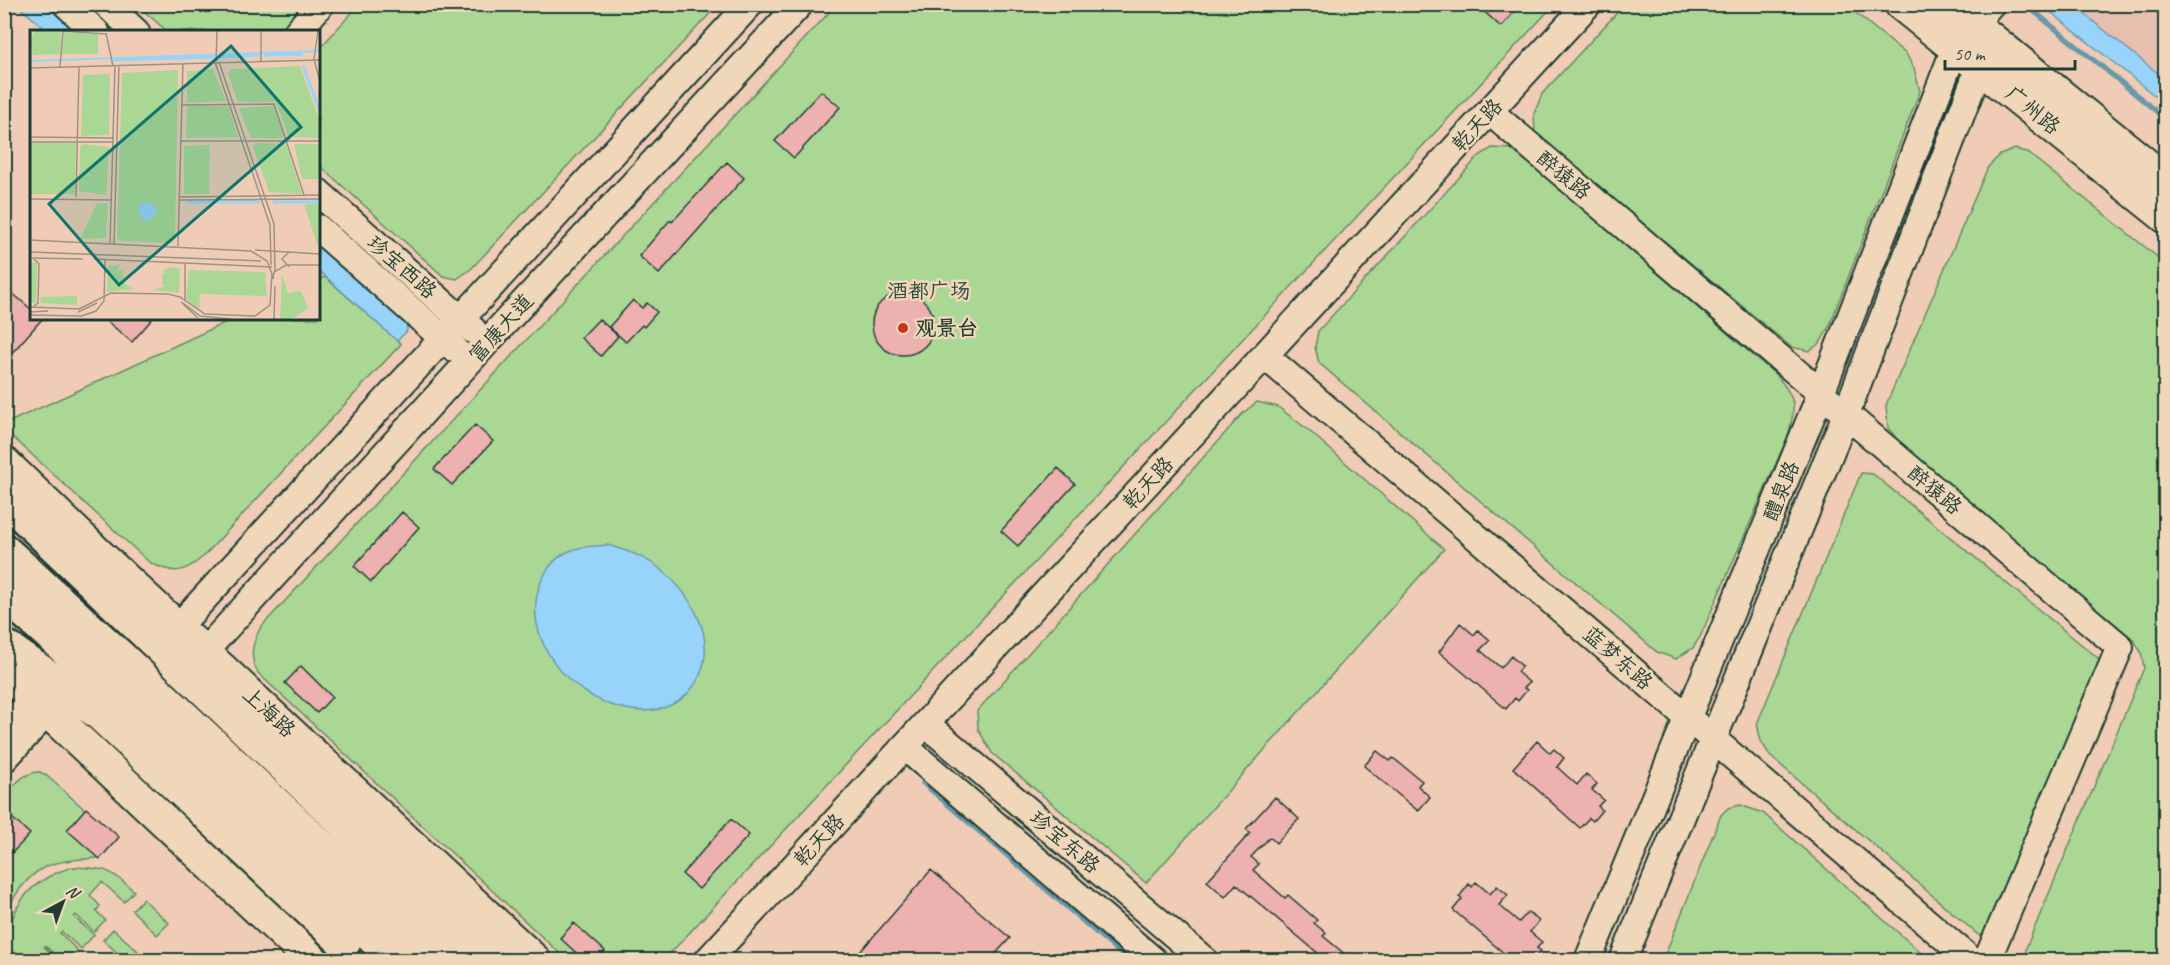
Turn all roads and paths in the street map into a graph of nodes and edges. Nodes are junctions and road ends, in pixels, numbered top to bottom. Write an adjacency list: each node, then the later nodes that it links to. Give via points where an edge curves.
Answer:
1 (66, 4): 9 (street)
2 (106, 4): 10 (street)
3 (321, 4): 11 (street)
4 (750, 4): 18 (street, 富康大道)
5 (800, 4): 20 (street, 富康大道)
6 (1588, 4): 13 (street, 乾天路)
7 (1901, 4): 8 (main road, 广州路)
8 (1971, 23): 12 (main road, 广州路); 14 (main road, 广州路); 23 (street, 醴泉路)
9 (94, 30)
10 (134, 30)
11 (299, 30)
12 (1979, 67): 16 (main road, 广州路); 24 (street, 醴泉路)
13 (1490, 112): 21 (street, 乾天路); 23 (street, 醉猿路)
14 (2166, 181)
15 (320, 194): 18 (street, 珍宝西路)
16 (2166, 217)
17 (320, 230): 19 (street, 珍宝西路)
18 (461, 319): 19 (street, 富康大道); 20 (street, 珍宝西路)
19 (442, 338): 22 (street, 珍宝西路); 29 (street, 富康大道)
20 (487, 342): 22 (street, 富康大道)
21 (1265, 356): 34 (street, 蓝梦东路); 35 (street, 乾天路)
22 (469, 362): 31 (street, 富康大道)
23 (1821, 393): 24 (street, 醉猿路); 34 (street, 醴泉路)
24 (1846, 414): 37 (street, 醴泉路); 54 (street, 醉猿路, via 2120,648)
25 (4, 463): 29 (main road, 上海路)
26 (4, 497): 40 (highway)
27 (4, 551): 44 (highway)
28 (4, 593): 43 (highway)
29 (177, 628): 31 (main road, 上海路)
30 (4, 646): 42 (highway, via 98,712)
31 (204, 652): 47 (main road, 上海路)
32 (4, 670): 33 (main road)
33 (41, 704): 36 (street); 39 (street); 41 (main road)
34 (1688, 718): 37 (street, 蓝梦东路); 51 (street, 醴泉路)
35 (926, 724): 38 (street, 乾天路); 50 (street, 珍宝东路)
36 (4, 729)
37 (1713, 738): 52 (street, 醴泉路); 53 (street, 蓝梦东路)
38 (905, 747): 48 (street, 乾天路); 49 (street, 珍宝东路)
39 (4, 759)
40 (390, 867): 45 (highway); 46 (highway, via 461,915)
41 (312, 960)
42 (364, 960)
43 (397, 960)
44 (441, 960)
45 (487, 960)
46 (510, 960)
47 (534, 960)
48 (708, 960)
49 (1153, 960)
50 (1204, 960)
51 (1588, 960)
52 (1623, 960)
53 (1971, 960)
54 (1987, 960)

